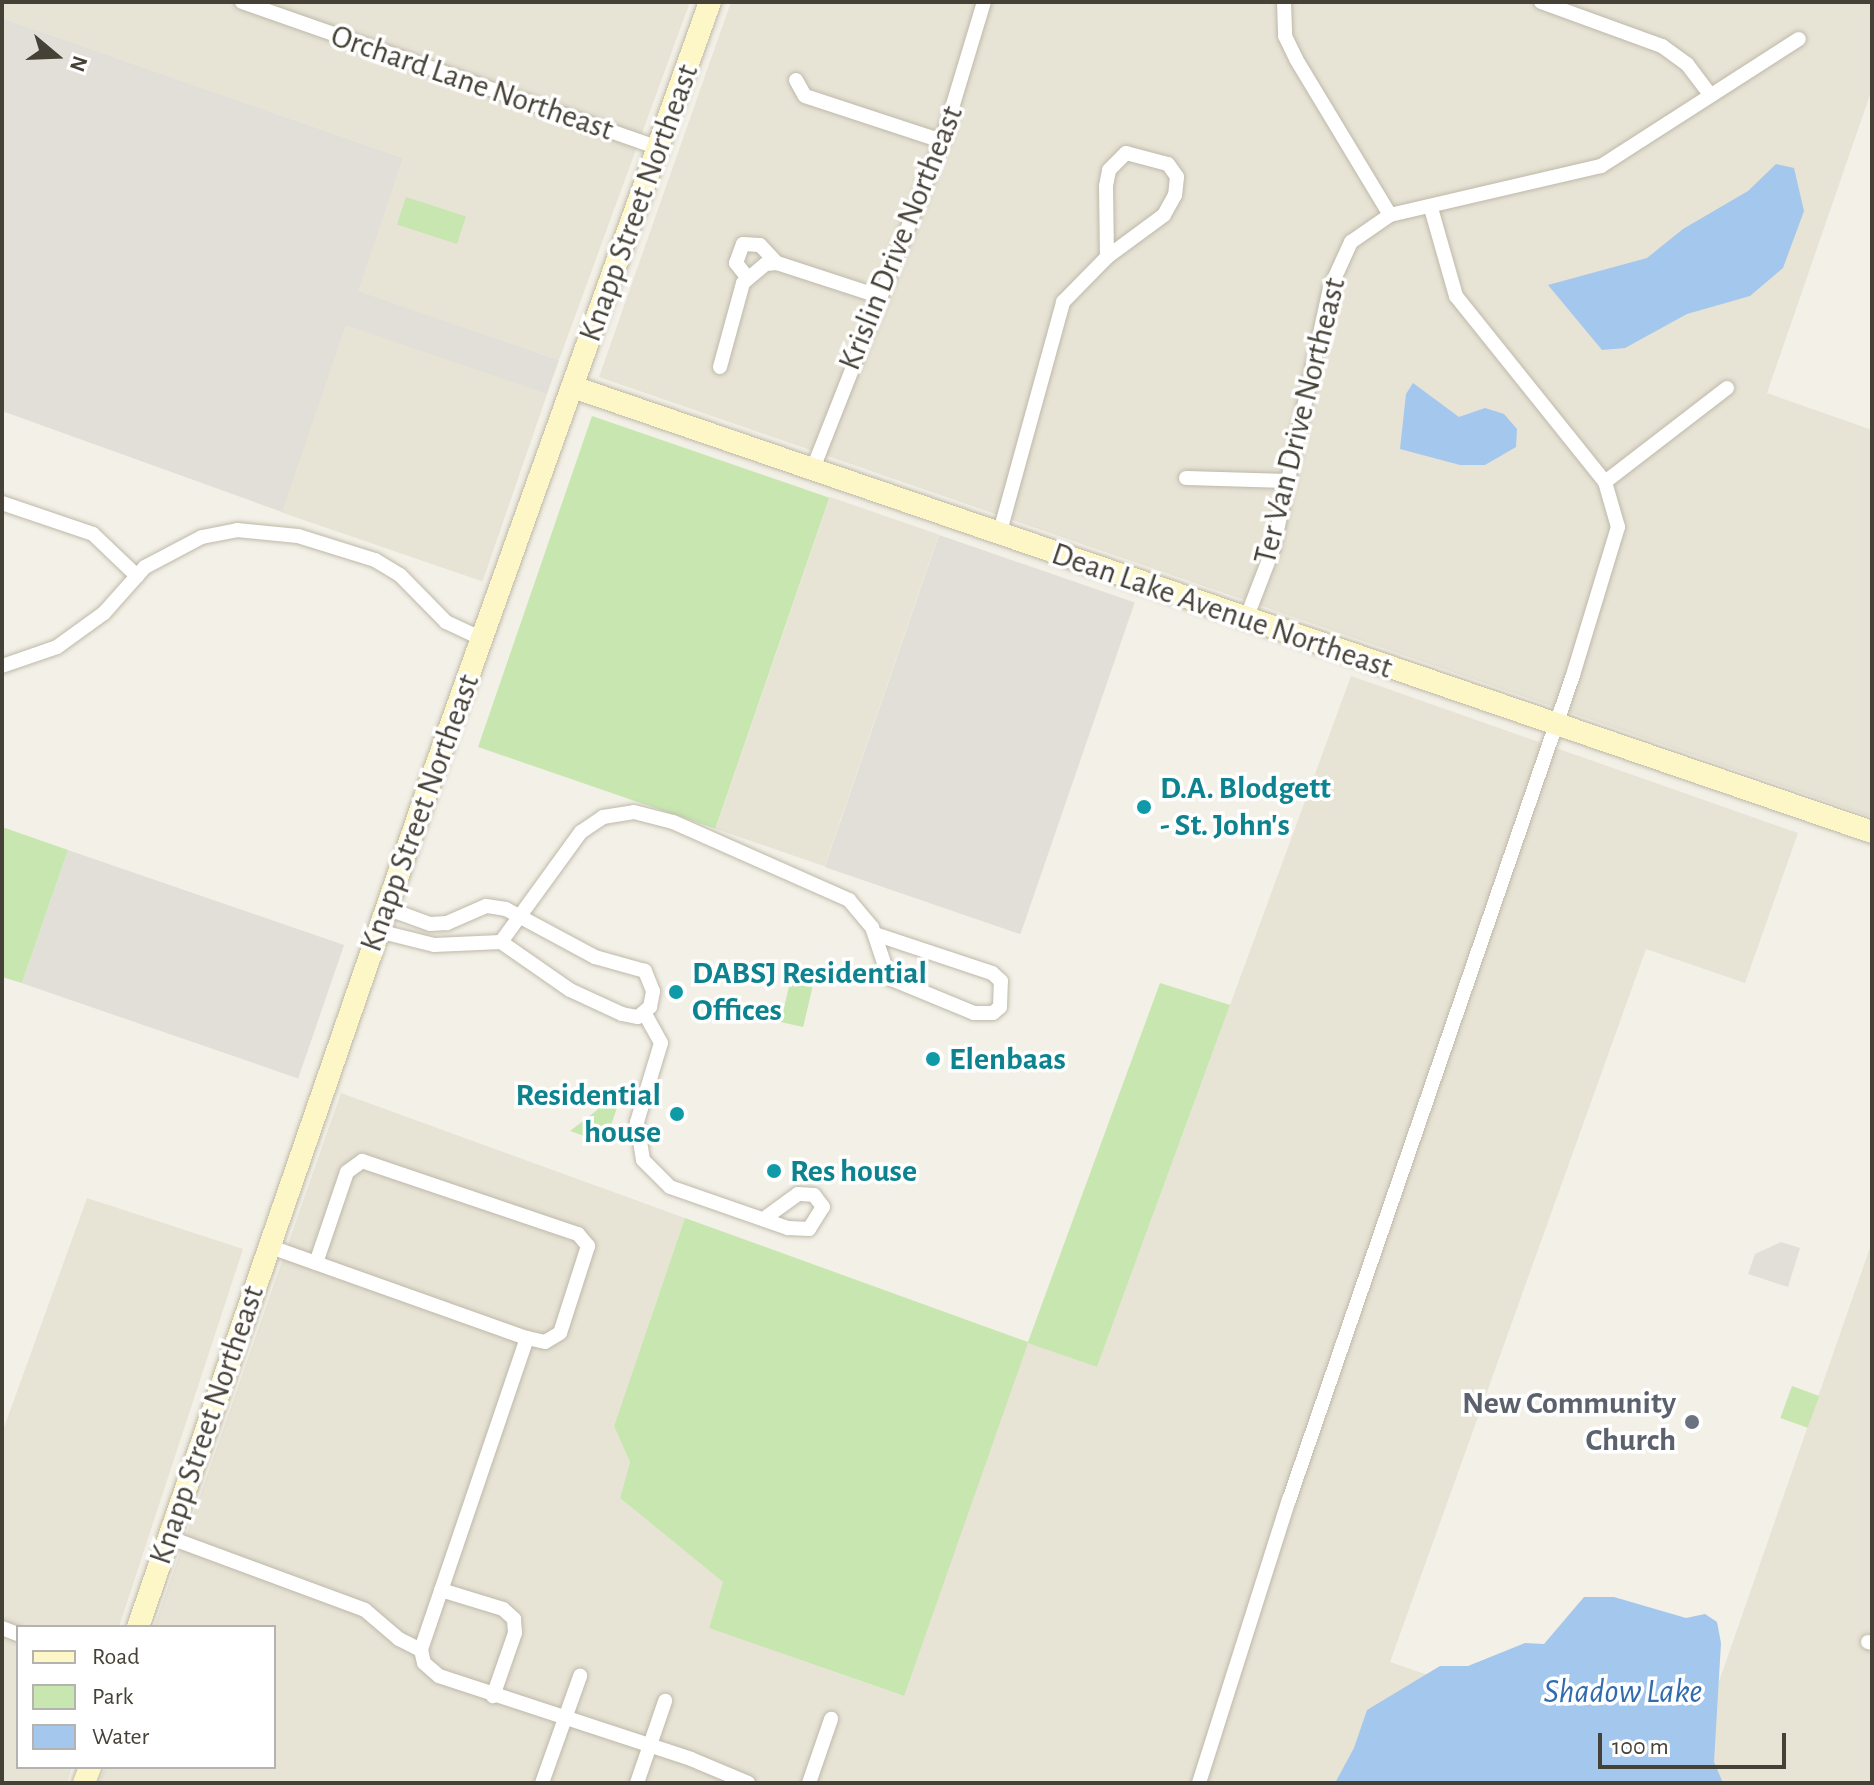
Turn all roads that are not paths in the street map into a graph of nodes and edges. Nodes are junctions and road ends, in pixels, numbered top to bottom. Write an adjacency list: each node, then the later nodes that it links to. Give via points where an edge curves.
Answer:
1 (242, 2): 10 (street, Orchard Lane Northeast)
2 (710, 2): 10 (main road, Knapp Street Northeast)
3 (984, 2): 9 (street, Krislin Drive Northeast)
4 (1541, 2): 8 (street, via 1662,46 1687,64)
5 (1284, 6): 12 (street, via 1285,36 1296,59)
6 (1799, 39): 8 (street, Ter Van Drive Northeast)
7 (796, 80): 9 (street, via 805,96)
8 (1710, 95): 11 (street, Ter Van Drive Northeast, via 1601,166)
9 (942, 141): 16 (street, Krislin Drive Northeast)
10 (658, 148): 18 (main road, Knapp Street Northeast)
11 (1431, 208): 12 (street, Ter Van Drive Northeast); 23 (street, via 1449,276 1465,310)
12 (1390, 215): 22 (street, Ter Van Drive Northeast, via 1351,242 1341,257)
13 (1107, 257): 13 (street, via 1106,186 1116,160 1126,153 1168,164 1177,177 1164,215); 25 (street, via 1063,302)
14 (777, 263): 15 (street); 15 (street, via 760,245 743,244 736,263); 16 (street)
15 (747, 277): 17 (street)
16 (878, 296): 20 (street, Krislin Drive Northeast)
17 (720, 367)
18 (573, 387): 20 (main road, Dean Lake Avenue Northeast); 28 (main road, Knapp Street Northeast)
19 (1727, 388): 23 (street)
20 (812, 471): 25 (main road, Dean Lake Avenue Northeast)
21 (1186, 478): 22 (street)
22 (1288, 481): 27 (street, Ter Van Drive Northeast, via 1273,549)
23 (1605, 482): 30 (street, via 1618,527)
24 (2, 503): 26 (street, via 93,534)
25 (999, 535): 27 (main road, Dean Lake Avenue Northeast)
26 (137, 576): 28 (street, via 202,537 248,530 298,536 375,560 400,575 446,622); 29 (street, via 104,613 57,647)
27 (1246, 619): 30 (main road, Dean Lake Avenue Northeast)
28 (482, 639): 32 (main road, Knapp Street Northeast)
29 (2, 666)
30 (1554, 725): 31 (main road, Dean Lake Avenue Northeast); 56 (street, via 1289,1500)
31 (1872, 832)
32 (386, 908): 33 (street, via 430,924 447,923 492,905); 34 (main road, Knapp Street Northeast)
33 (519, 917): 35 (street, via 581,832 603,817 634,812 673,822 849,900); 36 (street); 37 (street, via 538,922 595,957 645,971 653,991)
34 (378, 931): 36 (street, via 434,945); 39 (main road, Knapp Street Northeast)
35 (875, 934): 35 (street, via 889,978 974,1013 993,1013 1000,1007 1001,981 985,969)
36 (501, 942): 37 (street, via 570,990 622,1014)
37 (645, 1014): 38 (street, via 661,1043 637,1122 643,1160 670,1187 717,1206)
38 (766, 1217)
39 (268, 1246): 40 (street); 42 (main road, Knapp Street Northeast)
40 (316, 1263): 41 (street); 41 (street, via 347,1172 362,1161 582,1235 589,1254 560,1333 545,1342)
41 (527, 1338): 43 (street)
42 (168, 1537): 44 (main road, Knapp Street Northeast); 45 (street, via 365,1610)
43 (441, 1590): 45 (street); 47 (street, via 503,1609 514,1619 515,1633)
44 (139, 1625)
45 (421, 1650): 47 (street, via 434,1674)
46 (580, 1676): 50 (street)
47 (493, 1696): 50 (street)
48 (665, 1701): 51 (street)
49 (831, 1719): 55 (street)
50 (564, 1720): 51 (street); 52 (street)
51 (649, 1749): 53 (street); 54 (street, via 691,1759)
52 (542, 1783)
53 (637, 1783)
54 (748, 1783)
55 (809, 1783)
56 (1199, 1783)

